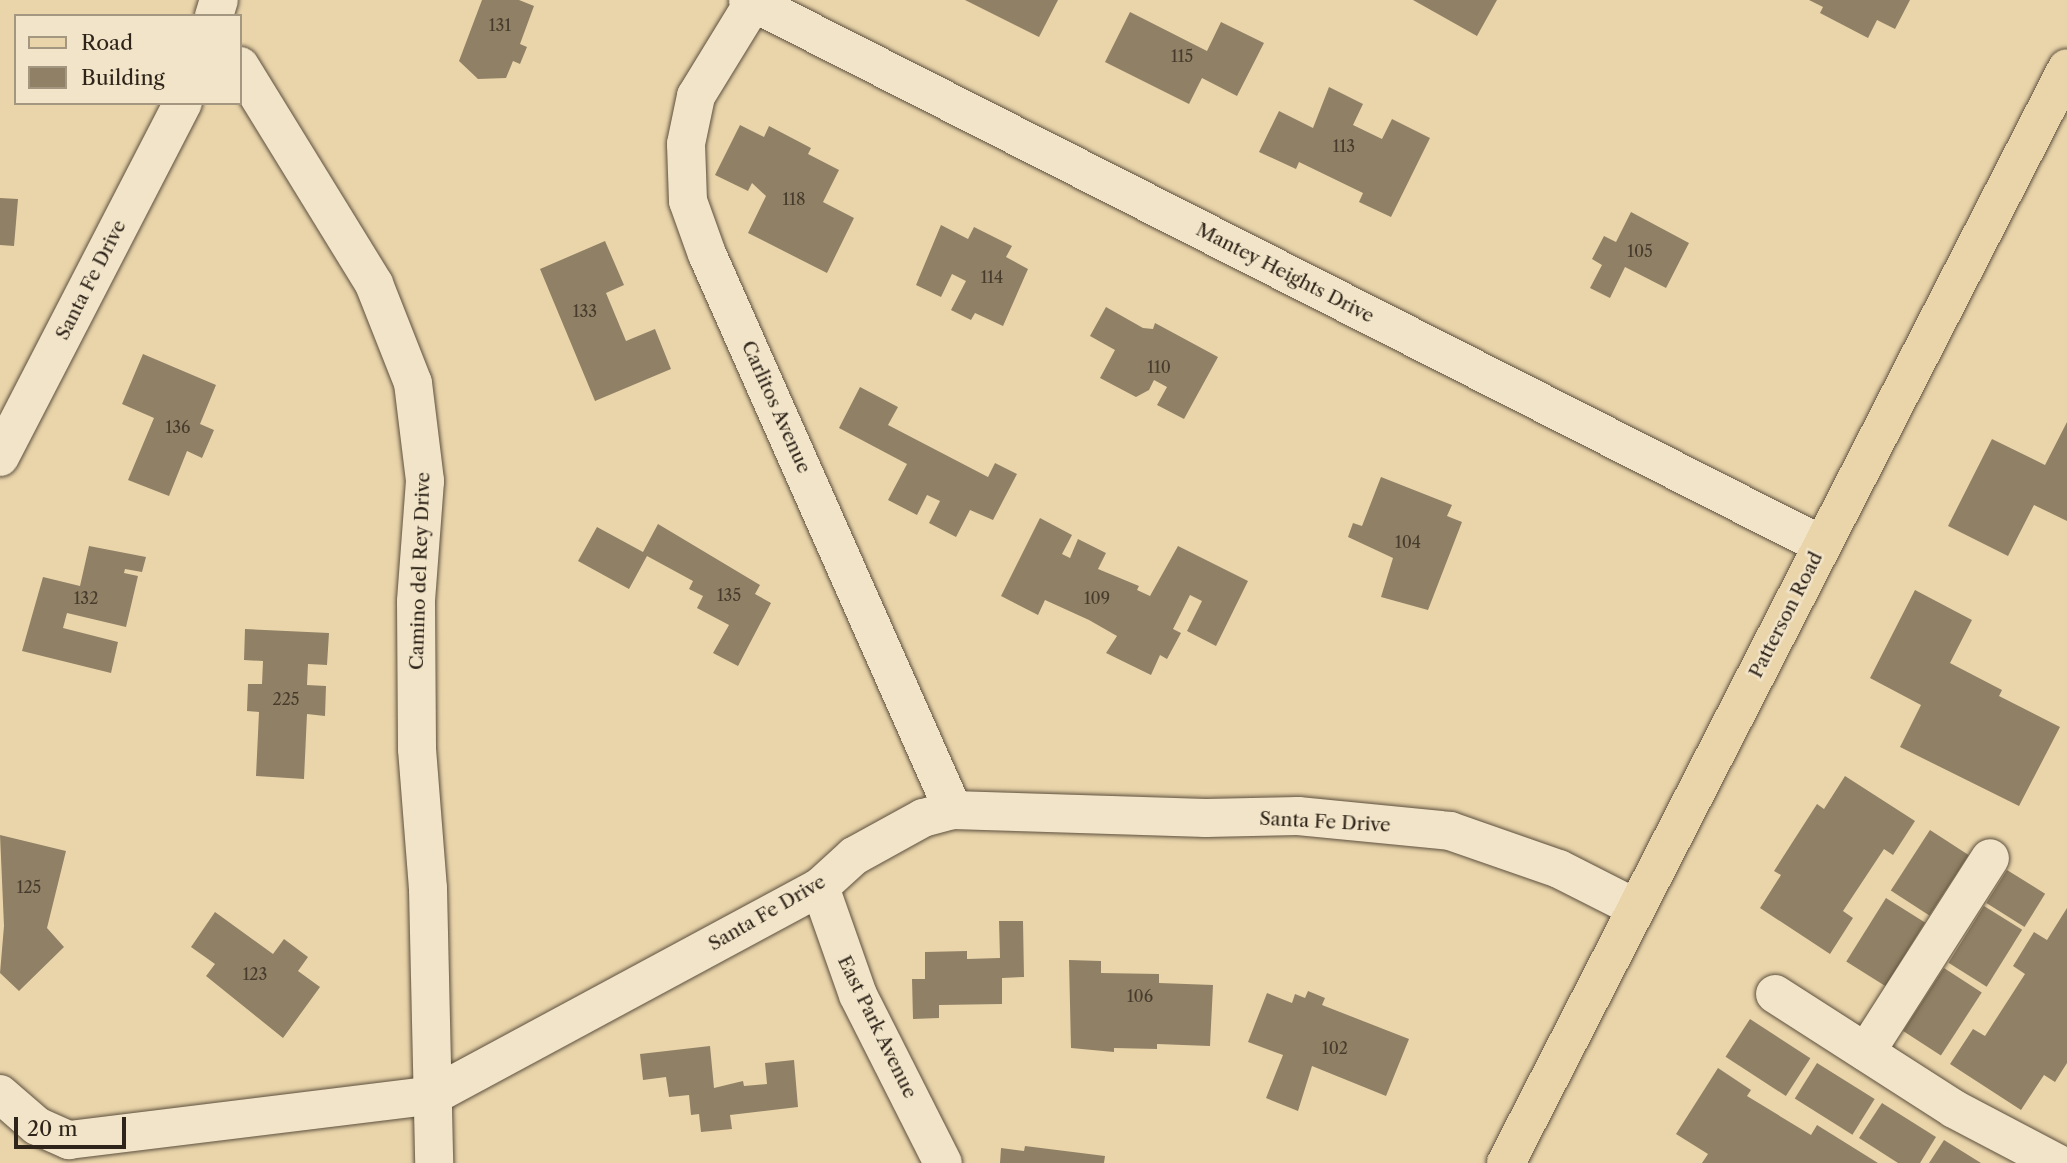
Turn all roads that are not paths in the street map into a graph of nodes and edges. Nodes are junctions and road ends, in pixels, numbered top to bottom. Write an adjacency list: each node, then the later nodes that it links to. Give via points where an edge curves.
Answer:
1 (751, 1): 6 (street, Mantey Heights Drive); 7 (street, Carlitos Avenue, via 696,96 686,144 688,201 707,254)
2 (2067, 68): 6 (main road, Patterson Road)
3 (242, 69): 14 (street, Camino del Rey Drive, via 374,284 413,383 425,481 416,602 417,749 428,889)
4 (182, 105): 5 (street, Santa Fe Drive)
5 (0, 457)
6 (1822, 545): 10 (main road, Patterson Road)
7 (953, 810): 9 (street, Santa Fe Drive, via 923,818 854,856); 10 (street, Santa Fe Drive, via 1206,818 1298,816 1450,831 1559,869)
8 (1990, 858): 12 (street)
9 (820, 887): 14 (street, Santa Fe Drive); 16 (street, East Park Avenue, via 858,995)
10 (1636, 908): 17 (main road, Patterson Road)
11 (1774, 994): 12 (street)
12 (1866, 1052): 18 (street, via 1954,1109)
13 (0, 1094): 14 (street, Santa Fe Drive, via 37,1126 69,1140)
14 (434, 1095): 15 (street, Camino del Rey Drive)
15 (434, 1163)
16 (943, 1163)
17 (1506, 1163)
18 (2057, 1163)

